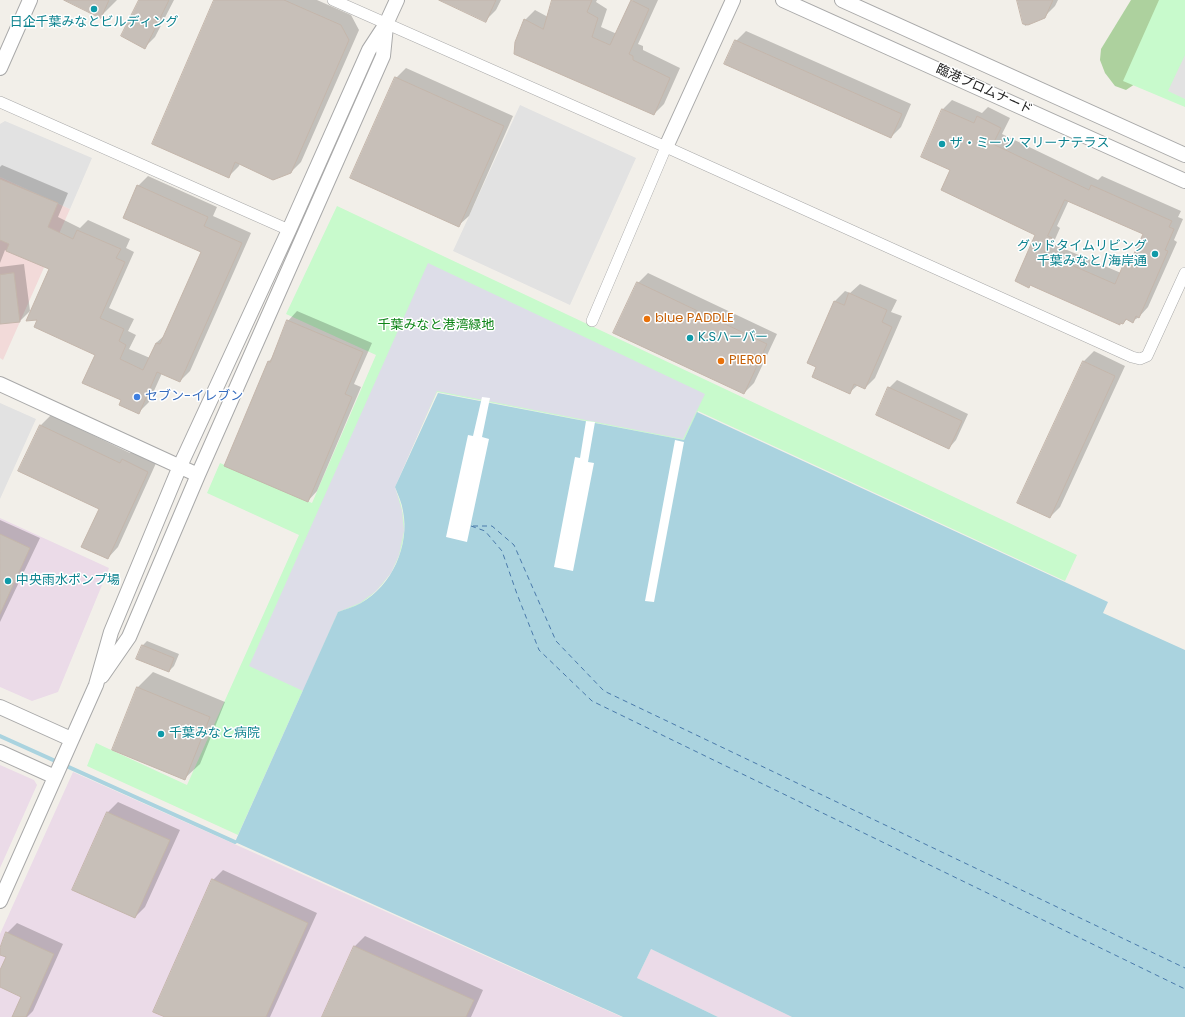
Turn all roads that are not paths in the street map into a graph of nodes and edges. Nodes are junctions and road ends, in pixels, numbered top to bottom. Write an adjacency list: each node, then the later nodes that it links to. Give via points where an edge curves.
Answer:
1 (30, 0): 8 (street)
2 (333, 0): 7 (street)
3 (397, 0): 7 (street)
4 (733, 0): 10 (street)
5 (784, 0): 12 (street, 臨港プロムナード)
6 (842, 0): 11 (street, 臨港プロムナード)
7 (386, 24): 10 (street); 13 (street, via 369,50); 18 (street, via 383,56)
8 (0, 68)
9 (0, 102): 13 (street)
10 (666, 147): 14 (street, via 1140,359 1147,356); 15 (street)
11 (1185, 155)
12 (1185, 181)
13 (288, 230): 17 (street)
14 (1185, 273)
15 (592, 321)
16 (0, 384): 17 (street)
17 (180, 466): 18 (street); 19 (street, via 111,632)
18 (198, 474): 19 (street, via 129,638)
19 (96, 685): 21 (street)
20 (0, 707): 21 (street)
21 (71, 739): 23 (street)
22 (0, 752): 23 (street)
23 (56, 774): 24 (street)
24 (0, 901)

